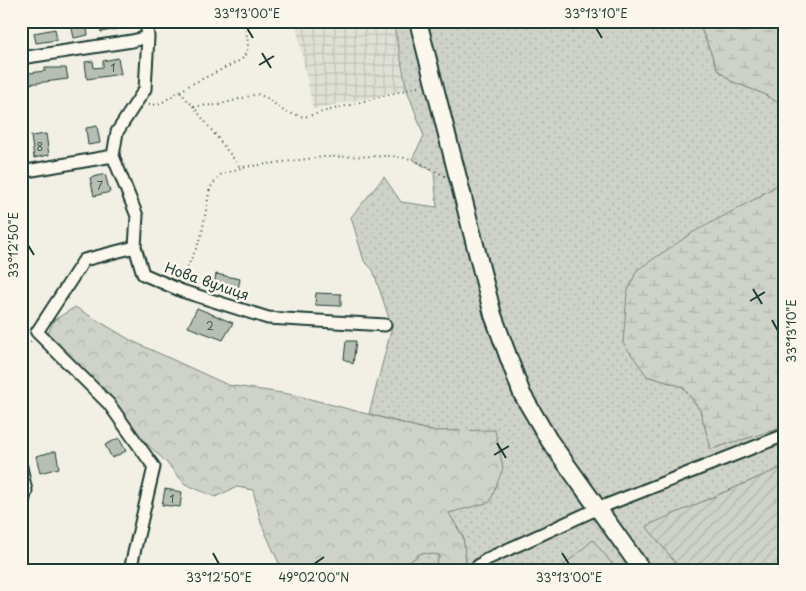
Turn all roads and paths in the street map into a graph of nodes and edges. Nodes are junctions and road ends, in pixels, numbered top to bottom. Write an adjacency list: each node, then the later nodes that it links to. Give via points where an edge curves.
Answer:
1 (146, 21): 4 (street)
2 (244, 21): 7 (path, via 249,43 247,54)
3 (418, 21): 6 (street)
4 (148, 37): 5 (street); 8 (street, via 145,89)
5 (21, 58)
6 (433, 82): 9 (path, via 304,117 285,112 257,94 218,105); 13 (street)
7 (180, 92): 8 (path, via 154,106 146,103); 9 (path)
8 (140, 95): 10 (street, via 117,132)
9 (193, 106): 11 (path)
10 (113, 156): 12 (street); 14 (street, Нова вулиця, via 137,216)
11 (241, 168): 13 (path, via 323,157 392,156 412,159); 15 (path, via 220,176 210,188 201,238 186,270)
12 (21, 172)
13 (459, 183): 19 (street, via 493,314 522,394 549,440)
14 (135, 247): 15 (street, Нова вулиця, via 143,274); 21 (street, via 84,260 37,332 109,404 154,467)
15 (171, 286): 16 (street, Нова вулиця, via 268,318)
16 (385, 325)
17 (785, 435): 19 (street)
18 (21, 467): 20 (street, via 26,491)
19 (599, 508): 22 (street, via 487,559); 23 (street)
20 (21, 509)
21 (130, 570)
22 (473, 570)
23 (642, 570)

